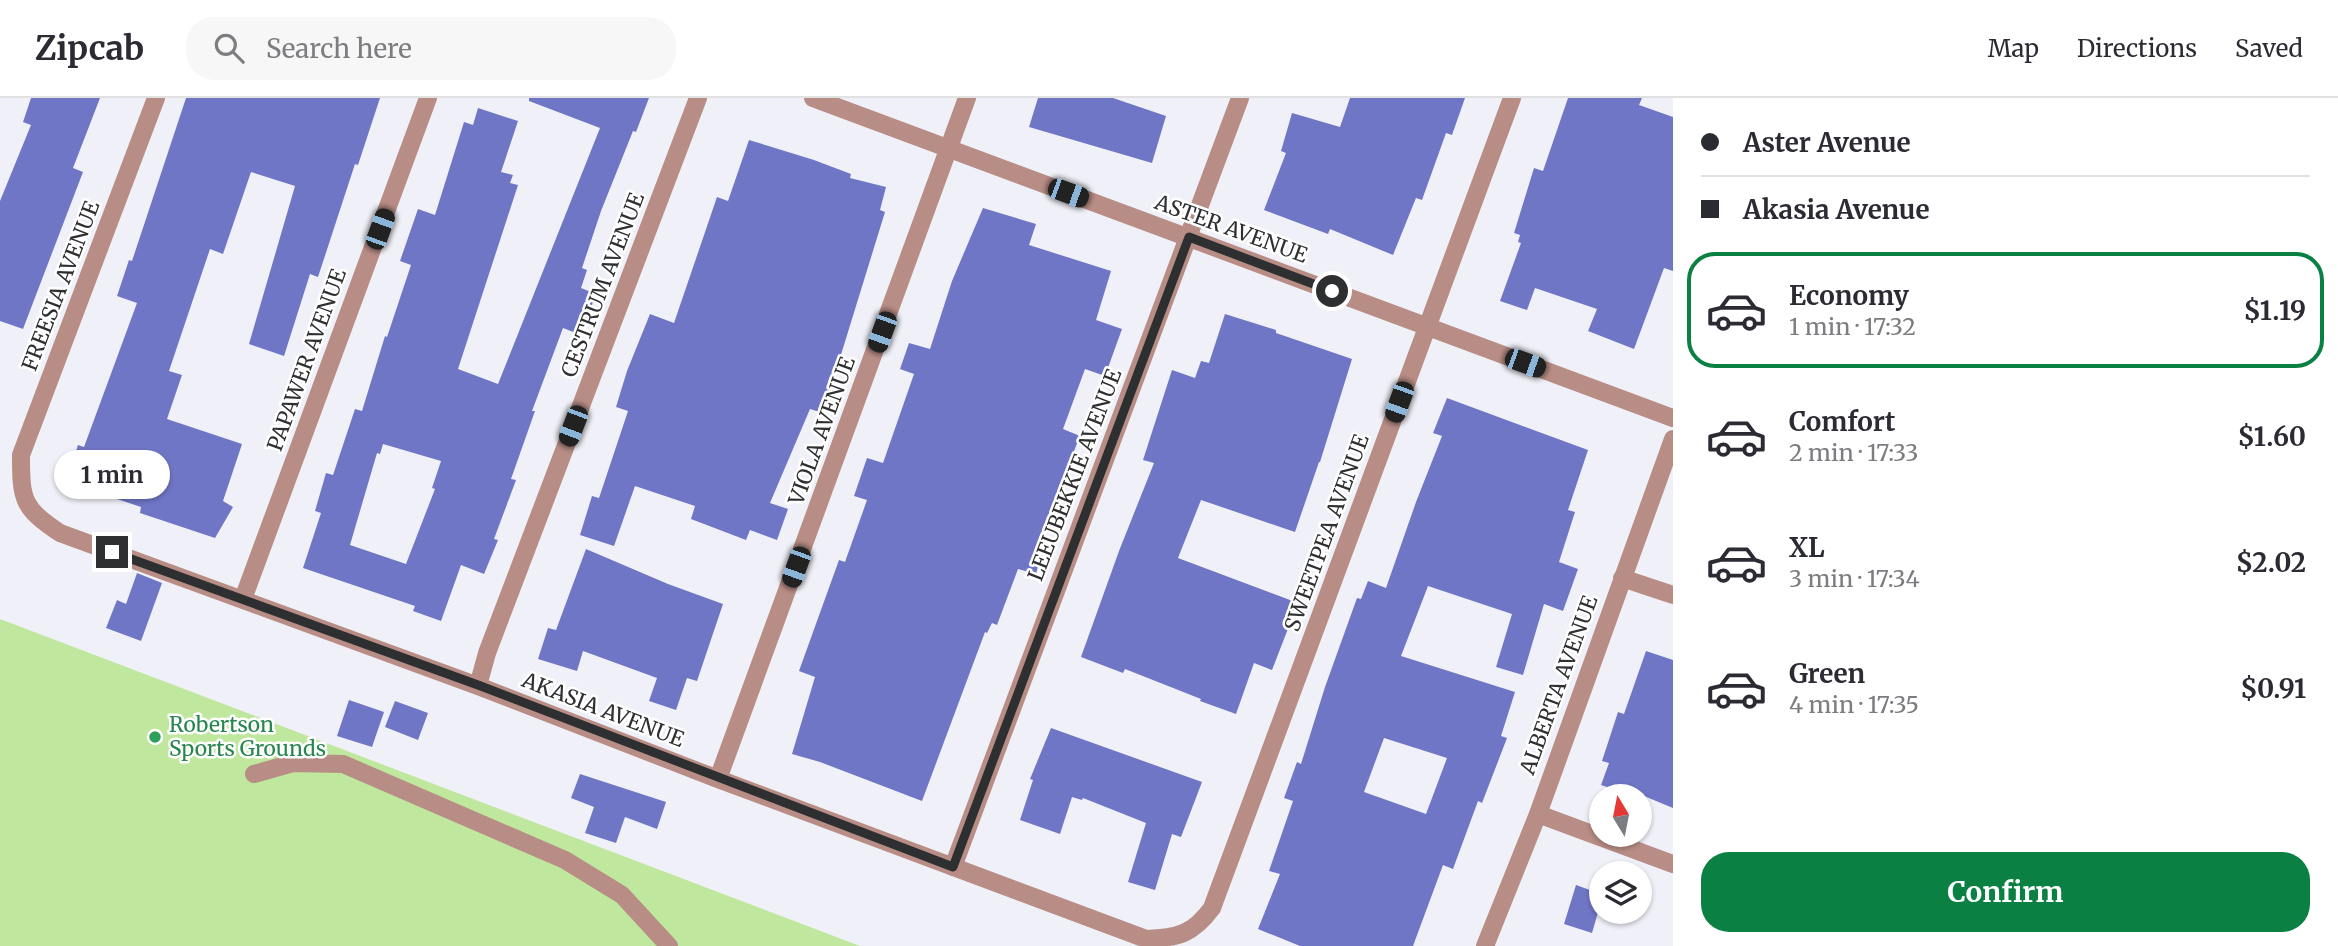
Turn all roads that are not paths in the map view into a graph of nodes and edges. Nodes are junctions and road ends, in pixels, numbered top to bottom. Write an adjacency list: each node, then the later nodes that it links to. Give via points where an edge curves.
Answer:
1 (156, 98): 13 (street, FREESIA AVENUE, via 22,455)
2 (428, 98): 16 (street, PAPAWER AVENUE)
3 (698, 98): 17 (street, CESTRUM AVENUE)
4 (813, 98): 8 (street, ASTER AVENUE)
5 (967, 98): 8 (street, VIOLA AVENUE)
6 (1240, 98): 9 (street, LEEUBEKKIE AVENUE)
7 (1512, 98): 10 (street, SWEETPEA AVENUE)
8 (948, 150): 9 (street, ASTER AVENUE); 19 (street, VIOLA AVENUE)
9 (1189, 237): 10 (street, ASTER AVENUE); 22 (street, LEEUBEKKIE AVENUE)
10 (1427, 327): 11 (street, ASTER AVENUE); 23 (street, SWEETPEA AVENUE, via 1212,908 1202,923)
11 (1673, 418)
12 (1673, 439): 14 (street, ALBERTA AVENUE)
13 (21, 492): 16 (street, AKASIA AVENUE, via 38,518 60,533)
14 (1622, 578): 15 (street); 20 (street, ALBERTA AVENUE)
15 (1673, 595)
16 (243, 599): 17 (street, AKASIA AVENUE)
17 (478, 685): 19 (street, AKASIA AVENUE)
18 (254, 774): 24 (street, via 293,763 343,764 565,860 622,895)
19 (718, 779): 22 (street, AKASIA AVENUE)
20 (1538, 814): 21 (street); 25 (street, ALBERTA AVENUE)
21 (1673, 864)
22 (953, 867): 23 (street, AKASIA AVENUE, via 1146,939)
23 (1184, 934)
24 (669, 946)
25 (1485, 946)

